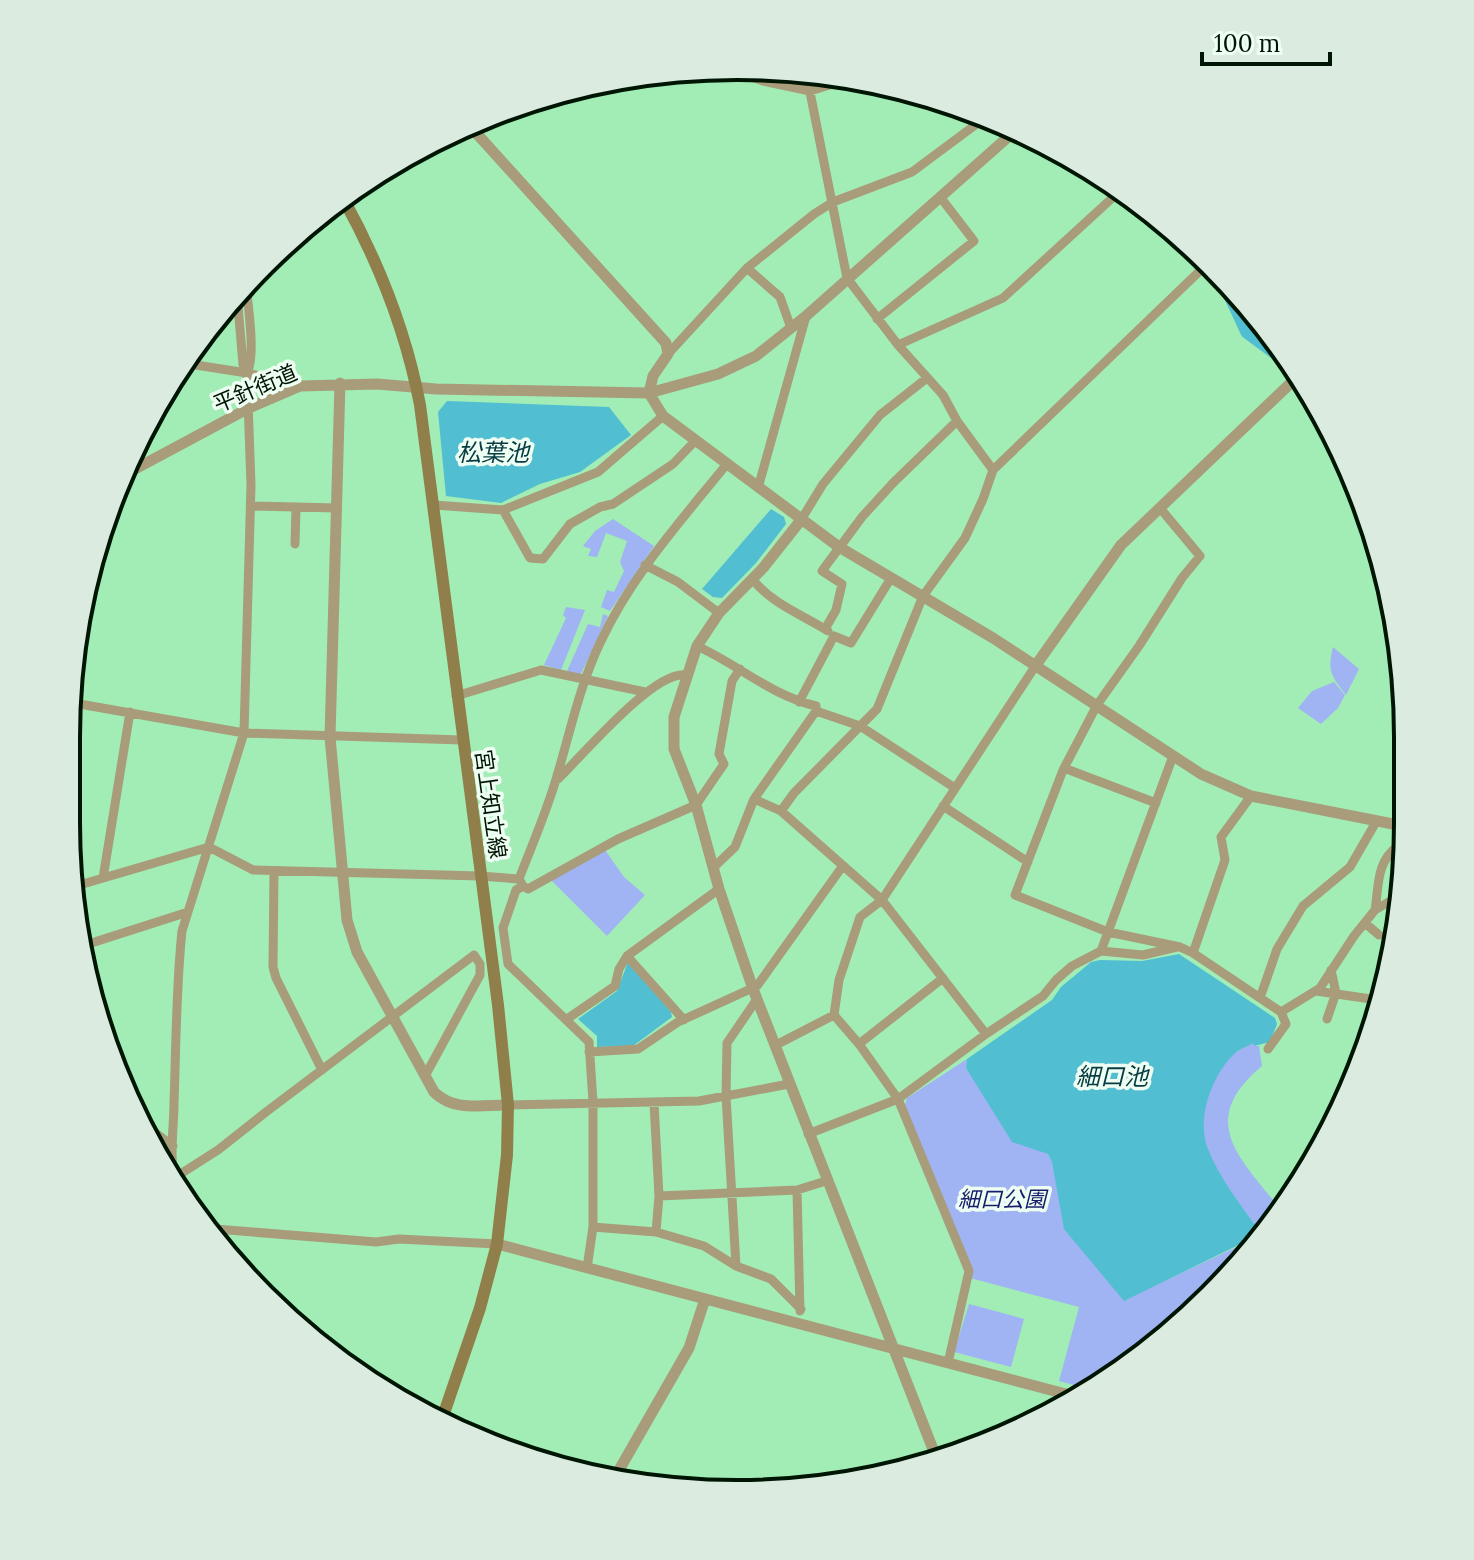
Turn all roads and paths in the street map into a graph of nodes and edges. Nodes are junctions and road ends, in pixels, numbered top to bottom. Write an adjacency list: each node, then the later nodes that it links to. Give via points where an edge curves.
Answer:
1 (762, 81): 4 (street)
2 (809, 84): 4 (street)
3 (825, 86): 4 (street)
4 (810, 91): 10 (street)
5 (975, 125): 10 (street, via 912,172)
6 (477, 134): 21 (street, via 657,332)
7 (1007, 138): 8 (street, 平針街道)
8 (941, 198): 14 (street, 平針街道); 18 (street, via 974,241)
9 (1112, 198): 20 (street, via 1003,298)
10 (833, 202): 12 (street); 14 (street)
11 (348, 208): 28 (main road, 宮上知立線, via 398,320)
12 (747, 268): 19 (street, via 780,297); 21 (street)
13 (1200, 270): 36 (street)
14 (847, 278): 17 (street, 平針街道); 18 (street)
15 (247, 300): 23 (street)
16 (238, 310): 23 (street)
17 (806, 316): 19 (street, 平針街道); 37 (street)
18 (877, 319): 20 (street)
19 (791, 328): 29 (street, 平針街道, via 756,356 718,374)
20 (898, 345): 24 (street)
21 (668, 354): 29 (street)
22 (196, 365): 23 (street)
23 (247, 373): 27 (street); 30 (street)
24 (927, 378): 32 (street); 44 (street, via 880,415 823,484)
25 (340, 383): 27 (street, 平針街道); 28 (street, 平針街道); 41 (street)
26 (1290, 384): 42 (street)
27 (300, 386): 30 (street, 平針街道)
28 (417, 387): 29 (street, 平針街道); 38 (main road, 宮上知立線)
29 (649, 393): 31 (street)
30 (249, 408): 35 (street, 平針街道); 39 (street)
31 (663, 416): 33 (street); 43 (street, via 598,472)
32 (957, 421): 36 (street); 46 (street, via 893,483)
33 (695, 441): 34 (street); 43 (street, via 673,464 613,504 570,524 543,559 530,558)
34 (726, 465): 37 (street); 47 (street)
35 (138, 467)
36 (993, 470): 50 (street, via 965,538)
37 (758, 488): 44 (street)
38 (434, 505): 43 (street); 60 (main road, 宮上知立線)
39 (251, 506): 40 (street); 67 (street)
40 (296, 507): 41 (street); 45 (street)
41 (336, 508): 68 (street)
42 (1160, 508): 55 (street, via 1121,545); 63 (street, via 1200,556)
43 (503, 510)
44 (801, 520): 46 (street); 49 (street)
45 (295, 544)
46 (839, 547): 48 (street); 52 (street, via 822,571 842,584)
47 (645, 565): 51 (street); 58 (street)
48 (891, 578): 50 (street); 53 (street, via 851,643)
49 (753, 580): 51 (street); 52 (street, via 779,605)
50 (923, 596): 55 (street); 66 (street, via 877,709)
51 (719, 613): 54 (street)
52 (825, 629): 53 (street)
53 (834, 636): 61 (street)
54 (697, 646): 56 (street); 57 (street)
55 (1036, 665): 63 (street); 73 (street)
56 (740, 669): 61 (street); 77 (street, via 732,681 719,754 724,764)
57 (686, 675): 59 (street, via 672,676); 77 (street, via 672,738)
58 (584, 681): 59 (street); 60 (street, via 541,670); 72 (street)
59 (645, 692): 72 (street)
60 (456, 696): 69 (main road, 宮上知立線)
61 (799, 702): 64 (street, via 816,706)
62 (81, 704): 65 (street)
63 (1097, 705): 70 (street); 71 (street)
64 (816, 711): 66 (street); 75 (street)
65 (130, 712): 67 (street); 90 (street)
66 (860, 726): 73 (street); 79 (street)
67 (244, 733): 68 (street); 82 (street)
68 (330, 737): 69 (street); 88 (street)
69 (462, 740): 89 (main road, 宮上知立線)
70 (1173, 756): 74 (street); 76 (street)
71 (1064, 768): 76 (street); 84 (street)
72 (556, 781): 91 (street)
73 (955, 788): 78 (street)
74 (1251, 796): 80 (street); 104 (street, via 1221,837 1225,860)
75 (754, 799): 79 (street); 86 (street, via 735,847)
76 (1156, 803): 99 (street)
77 (696, 805): 86 (street); 91 (street, via 618,839 528,889)
78 (943, 806): 84 (street); 94 (street)
79 (781, 811): 85 (street)
80 (1376, 822): 81 (street); 111 (street, via 1350,867 1303,906 1277,949)
81 (1394, 824)
82 (209, 847): 87 (street, via 253,870); 90 (street); 97 (street)
83 (1393, 849): 96 (street, via 1382,864)
84 (1028, 862): 99 (street, via 1015,895)
85 (842, 867): 94 (street); 110 (street)
86 (713, 868): 93 (street)
87 (274, 871): 88 (street); 124 (street, via 273,967)
88 (342, 873): 89 (street); 115 (street, via 357,952)
89 (480, 876): 91 (street); 131 (main road, 宮上知立線)
90 (103, 878): 92 (street)
91 (521, 883): 116 (street, via 503,928 508,964)
92 (83, 884)
93 (719, 889): 105 (street); 110 (street)
94 (882, 900): 107 (street); 114 (street, via 860,917 839,980)
95 (1389, 902): 96 (street)
96 (1375, 910): 98 (street)
97 (188, 912): 101 (street); 134 (street, via 178,964)
98 (1365, 923): 100 (street); 106 (street)
99 (1108, 932): 102 (street); 103 (street)
100 (1379, 935)
101 (92, 943)
102 (1180, 947): 103 (street, via 1143,955); 104 (street)
103 (1101, 951): 119 (street, via 1072,966 1043,996)
104 (1193, 953): 111 (street)
105 (627, 956): 116 (street, via 615,986); 118 (street)
106 (1331, 970): 108 (street); 109 (street)
107 (943, 978): 119 (street); 120 (street)
108 (1316, 991): 109 (street); 113 (street)
109 (1336, 993): 112 (street); 117 (street)
110 (755, 994): 118 (street); 121 (street); 127 (street, via 727,1043)
111 (1260, 998): 113 (street)
112 (1370, 999)
113 (1281, 1012): 122 (street, via 1286,1024)
114 (834, 1015): 120 (street); 121 (street)
115 (392, 1017): 124 (street); 125 (street); 125 (street, via 474,955 480,975)
116 (567, 1019): 123 (street, via 589,1042)
117 (1327, 1019)
118 (684, 1020): 123 (street, via 638,1049)
119 (986, 1034): 128 (street)
120 (859, 1044): 128 (street)
121 (776, 1045): 126 (street)
122 (1268, 1049)
123 (589, 1052): 129 (street)
124 (322, 1070): 136 (street)
125 (425, 1076): 131 (street, via 448,1103)
126 (789, 1084): 127 (street); 132 (street)
127 (726, 1096): 130 (street); 139 (street)
128 (898, 1099): 132 (street); 151 (street, via 969,1271)
129 (593, 1102): 130 (street); 131 (street); 141 (street)
130 (654, 1103): 140 (street)
131 (508, 1105): 144 (main road, 宮上知立線)
132 (808, 1134): 137 (street)
133 (160, 1136): 134 (street)
134 (173, 1146): 135 (street)
135 (173, 1161)
136 (181, 1173)
137 (826, 1181): 138 (street); 150 (street)
138 (797, 1190): 139 (street); 148 (street)
139 (733, 1193): 140 (street); 145 (street)
140 (659, 1196): 143 (street)
141 (593, 1227): 143 (street); 146 (street)
142 (221, 1229): 144 (street, via 376,1242)
143 (656, 1232): 145 (street, via 704,1246)
144 (497, 1244): 146 (street); 153 (main road, 宮上知立線)
145 (736, 1266): 148 (street, via 771,1279)
146 (587, 1268): 147 (street)
147 (705, 1299): 149 (street); 155 (street, via 689,1348)
148 (801, 1309): 149 (street)
149 (797, 1323): 150 (street)
150 (893, 1349): 151 (street); 154 (street)
151 (948, 1363): 152 (street)
152 (1063, 1393)
153 (445, 1411)
154 (933, 1450)
155 (620, 1469)

